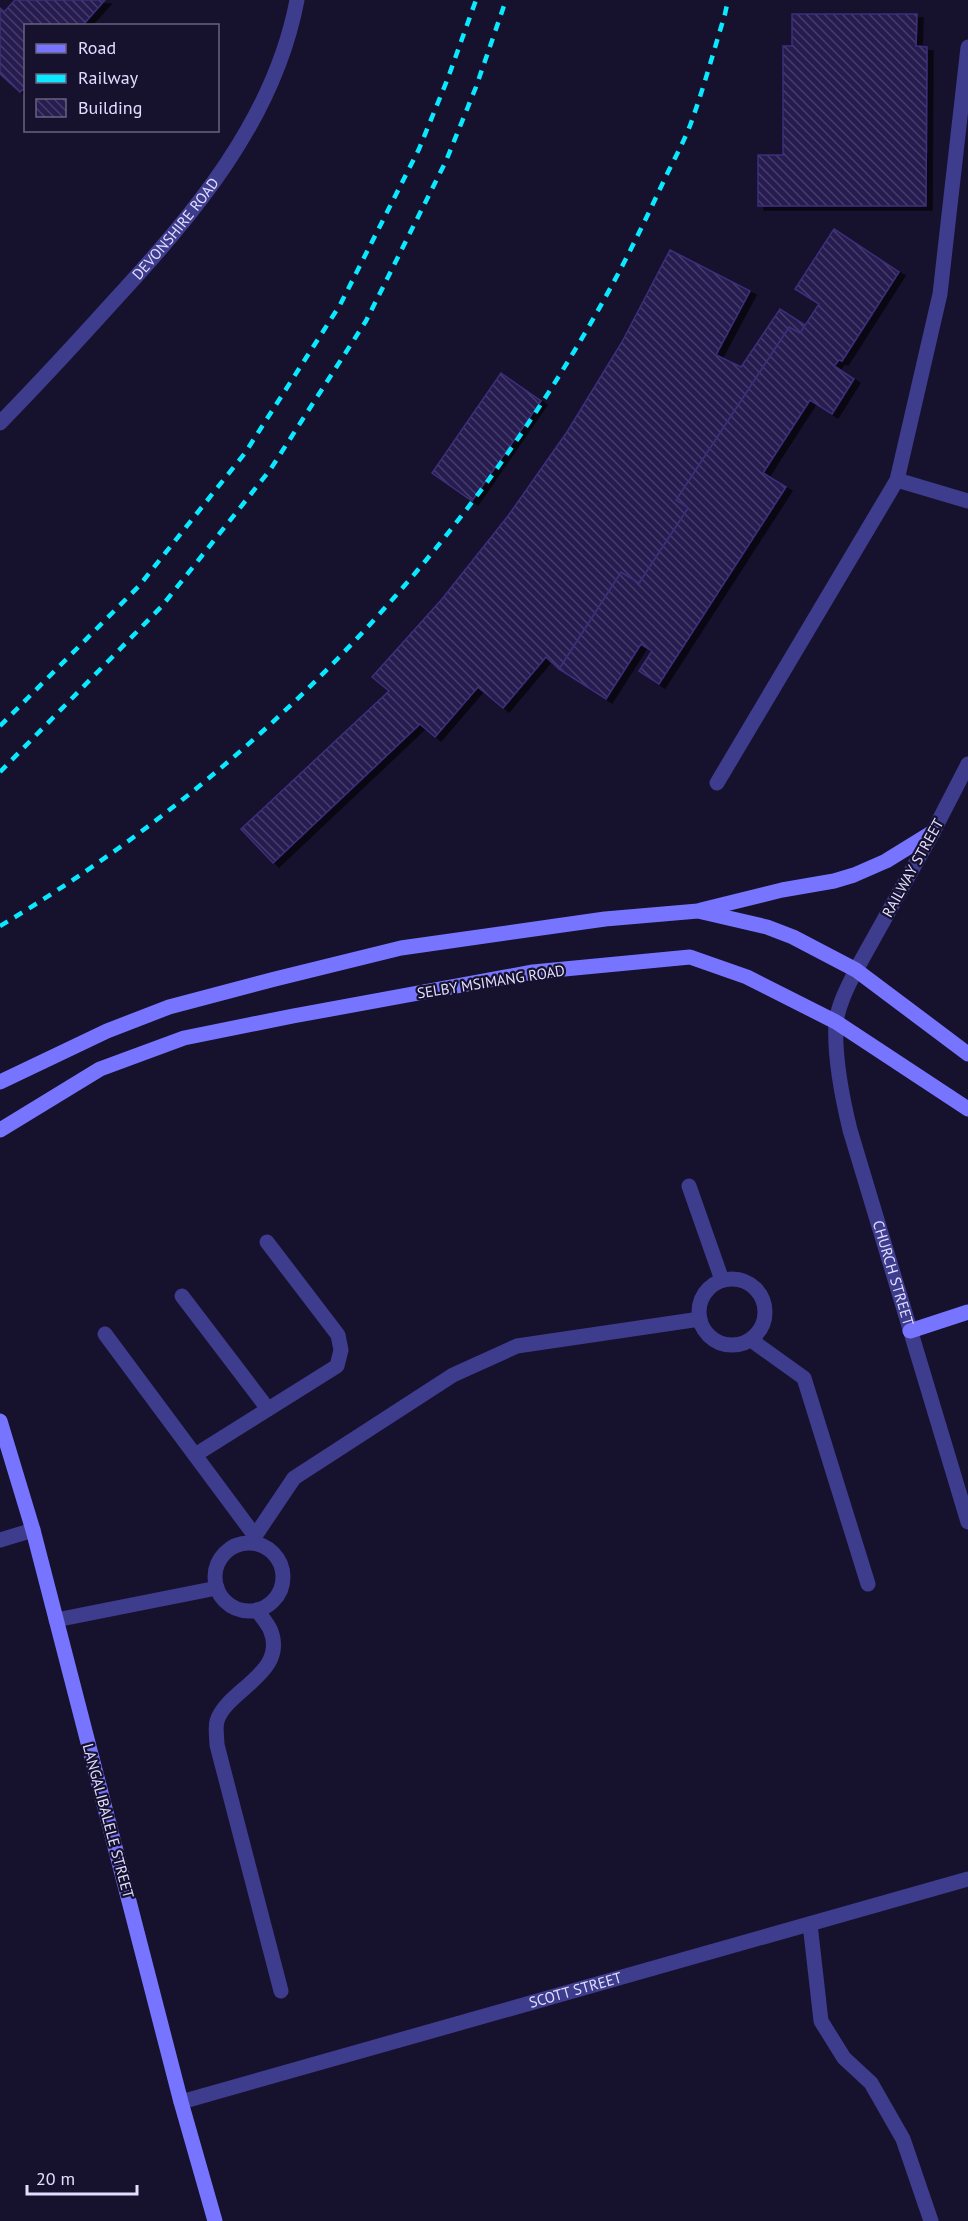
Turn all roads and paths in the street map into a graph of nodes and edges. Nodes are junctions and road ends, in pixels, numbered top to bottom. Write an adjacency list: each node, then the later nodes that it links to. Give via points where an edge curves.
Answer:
1 (297, 0): 3 (street, DEVONSHIRE ROAD, via 283,57 264,99 212,186 156,256)
2 (968, 48): 4 (street, via 940,294)
3 (0, 423)
4 (897, 480): 5 (street); 7 (street)
5 (968, 501)
6 (968, 764): 8 (street, RAILWAY STREET)
7 (717, 783)
8 (933, 832): 9 (main road, via 896,855 834,881); 10 (street, RAILWAY STREET)
9 (698, 911): 10 (main road, via 767,927); 13 (main road, via 605,919 401,948 274,979 169,1007 107,1030)
10 (856, 970): 11 (street, RAILWAY STREET); 12 (main road)
11 (836, 1022): 14 (main road, SELBY MSIMANG ROAD); 15 (main road, SELBY MSIMANG ROAD, via 747,977 690,957 533,972 184,1038 100,1069); 22 (street, CHURCH STREET, via 842,1097)
12 (968, 1054)
13 (0, 1082)
14 (968, 1109)
15 (0, 1130)
16 (689, 1186): 18 (street)
17 (267, 1242): 25 (street, via 338,1335 340,1350 337,1366)
18 (722, 1280): 21 (street, via 708,1288 700,1302); 24 (street, via 738,1279 753,1285 763,1298 766,1313 761,1328)
19 (182, 1296): 25 (street)
20 (968, 1312): 22 (main road)
21 (700, 1319): 24 (street, via 707,1333 720,1342 735,1345); 30 (street, via 517,1346 453,1375 294,1478)
22 (910, 1331): 28 (street, CHURCH STREET)
23 (105, 1334): 27 (street)
24 (750, 1340): 32 (street, via 804,1378)
25 (268, 1409): 27 (street)
26 (0, 1421): 29 (main road, LANGALIBALELE STREET)
27 (195, 1455): 30 (street)
28 (968, 1522)
29 (33, 1530): 31 (street); 35 (main road, LANGALIBALELE STREET)
30 (253, 1539): 33 (street, via 222,1557 215,1572); 34 (street, via 278,1558 284,1574 281,1590 271,1603)
31 (0, 1540)
32 (868, 1584)
33 (217, 1588): 34 (street, via 226,1602 240,1610); 35 (street)
34 (256, 1610): 38 (street, via 270,1629 273,1643 269,1660 259,1677 230,1701 217,1721 217,1745)
35 (56, 1620): 39 (main road, LANGALIBALELE STREET)
36 (968, 1879): 37 (street, SCOTT STREET)
37 (810, 1924): 39 (street, SCOTT STREET); 41 (street, via 821,2021 844,2058 871,2083 903,2139)
38 (281, 1991)
39 (181, 2102): 40 (main road, LANGALIBALELE STREET)
40 (215, 2221)
41 (931, 2221)

